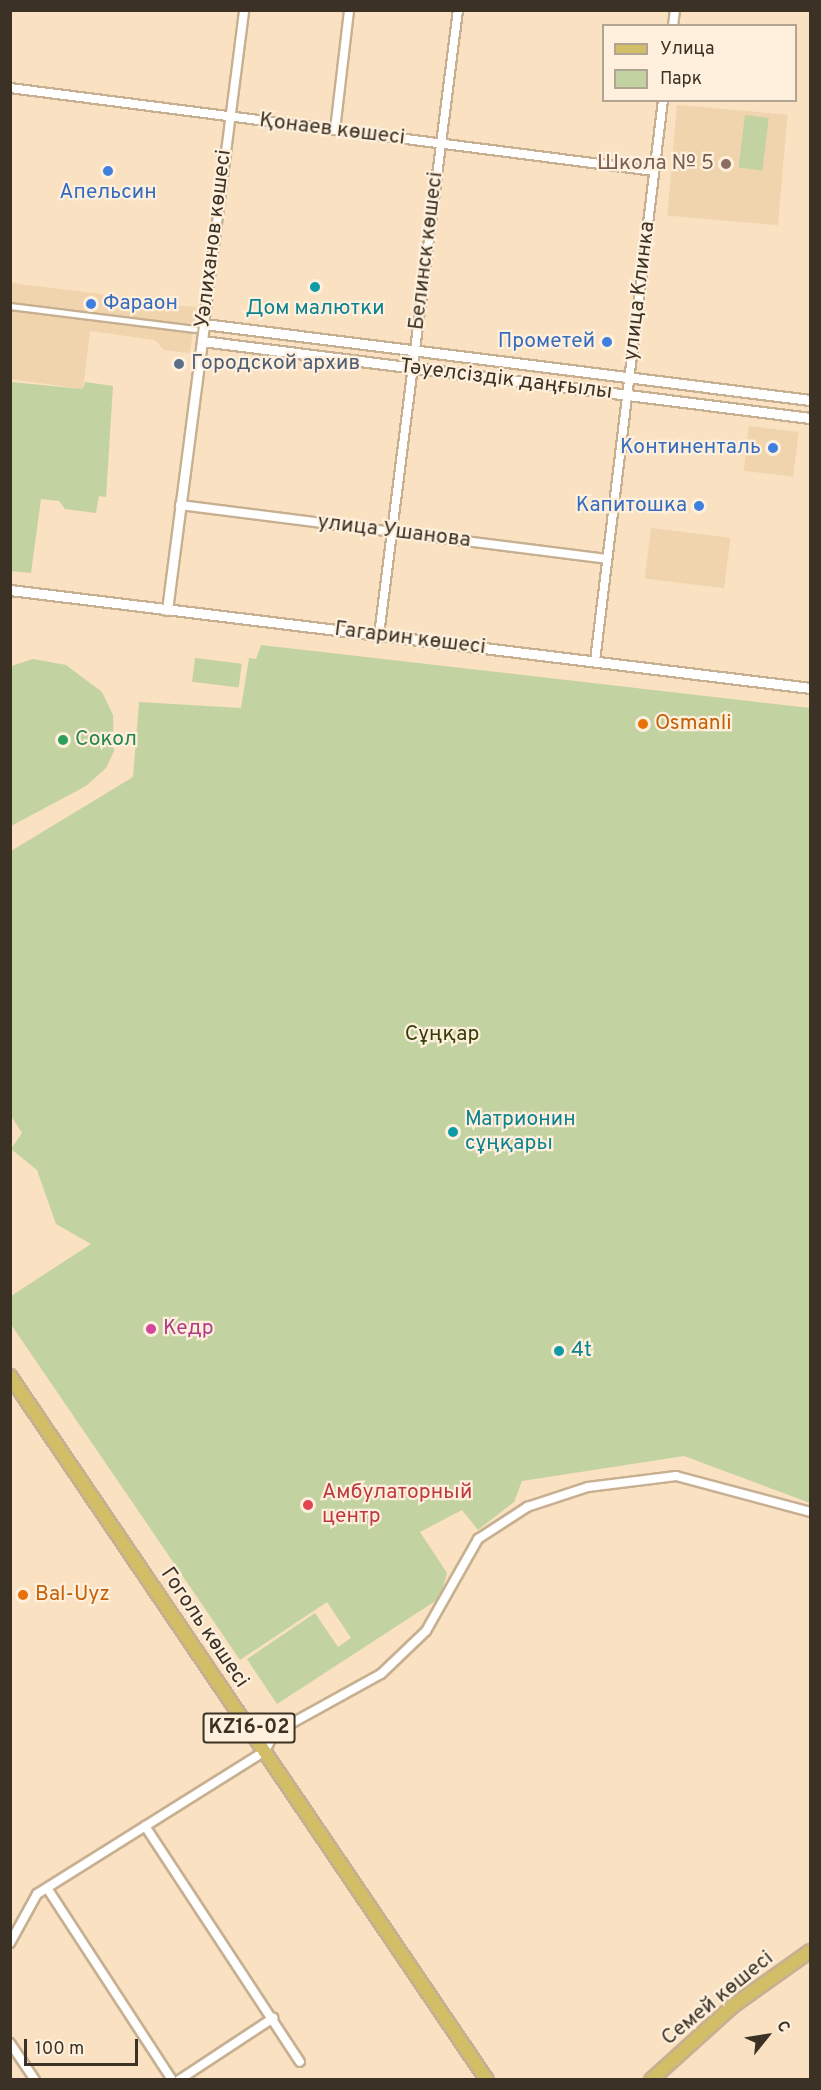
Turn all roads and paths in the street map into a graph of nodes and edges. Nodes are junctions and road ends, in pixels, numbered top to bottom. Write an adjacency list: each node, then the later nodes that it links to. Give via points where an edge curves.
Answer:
1 (244, 10): 6 (street, Уәлиханов көшесі)
2 (349, 10): 7 (street)
3 (458, 10): 8 (street, Белинск көшесі)
4 (10, 88): 6 (street, Қонаев көшесі)
5 (663, 102): 9 (street, улица Клинка)
6 (228, 116): 7 (street, Қонаев көшесі); 11 (street, Уәлиханов көшесі)
7 (335, 130): 8 (street, Қонаев көшесі)
8 (440, 143): 9 (street, Қонаев көшесі); 14 (street, Белинск көшесі)
9 (654, 171): 16 (street, улица Клинка)
10 (10, 306): 12 (street)
11 (204, 324): 13 (street, Уәлиханов көшесі); 14 (street, Тәуелсіздік даңғылы)
12 (195, 329)
13 (202, 341): 15 (street, Тәуелсіздік даңғылы); 20 (street, Уәлиханов көшесі)
14 (414, 352): 15 (street, Белинск көшесі); 16 (street, Тәуелсіздік даңғылы)
15 (412, 368): 17 (street, Тәуелсіздік даңғылы); 21 (street, Белинск көшесі)
16 (629, 379): 17 (street, улица Клинка); 18 (street, Тәуелсіздік даңғылы)
17 (627, 395): 19 (street, Тәуелсіздік даңғылы); 22 (street, улица Клинка)
18 (810, 400)
19 (810, 418)
20 (180, 505): 21 (street, улица Ушанова); 24 (street, Уәлиханов көшесі)
21 (392, 532): 22 (street, улица Ушанова); 25 (street, Белинск көшесі)
22 (607, 559): 26 (street, улица Клинка)
23 (10, 590): 24 (street, Гагарин көшесі)
24 (167, 610): 25 (street, Гагарин көшесі)
25 (379, 635): 26 (street, Гагарин көшесі)
26 (595, 661): 27 (street, Гагарин көшесі)
27 (810, 688)
28 (10, 1376): 30 (main road, Гоголь көшесі / KZ16-02)
29 (810, 1512): 30 (street, via 676,1476 588,1486 540,1501 478,1539 447,1600 407,1652 359,1688 274,1733)
30 (265, 1751): 31 (street); 41 (main road, Гоголь көшесі / KZ16-02)
31 (145, 1826): 32 (street); 35 (street)
32 (47, 1888): 33 (street, via 32,1899); 39 (street)
33 (10, 1943)
34 (810, 1951): 42 (main road, Семей көшесі, via 733,2006)
35 (273, 2018): 37 (street); 40 (street)
36 (10, 2043): 38 (street)
37 (300, 2062)
38 (35, 2079)
39 (172, 2079)
40 (180, 2079)
41 (487, 2079)
42 (651, 2079)

